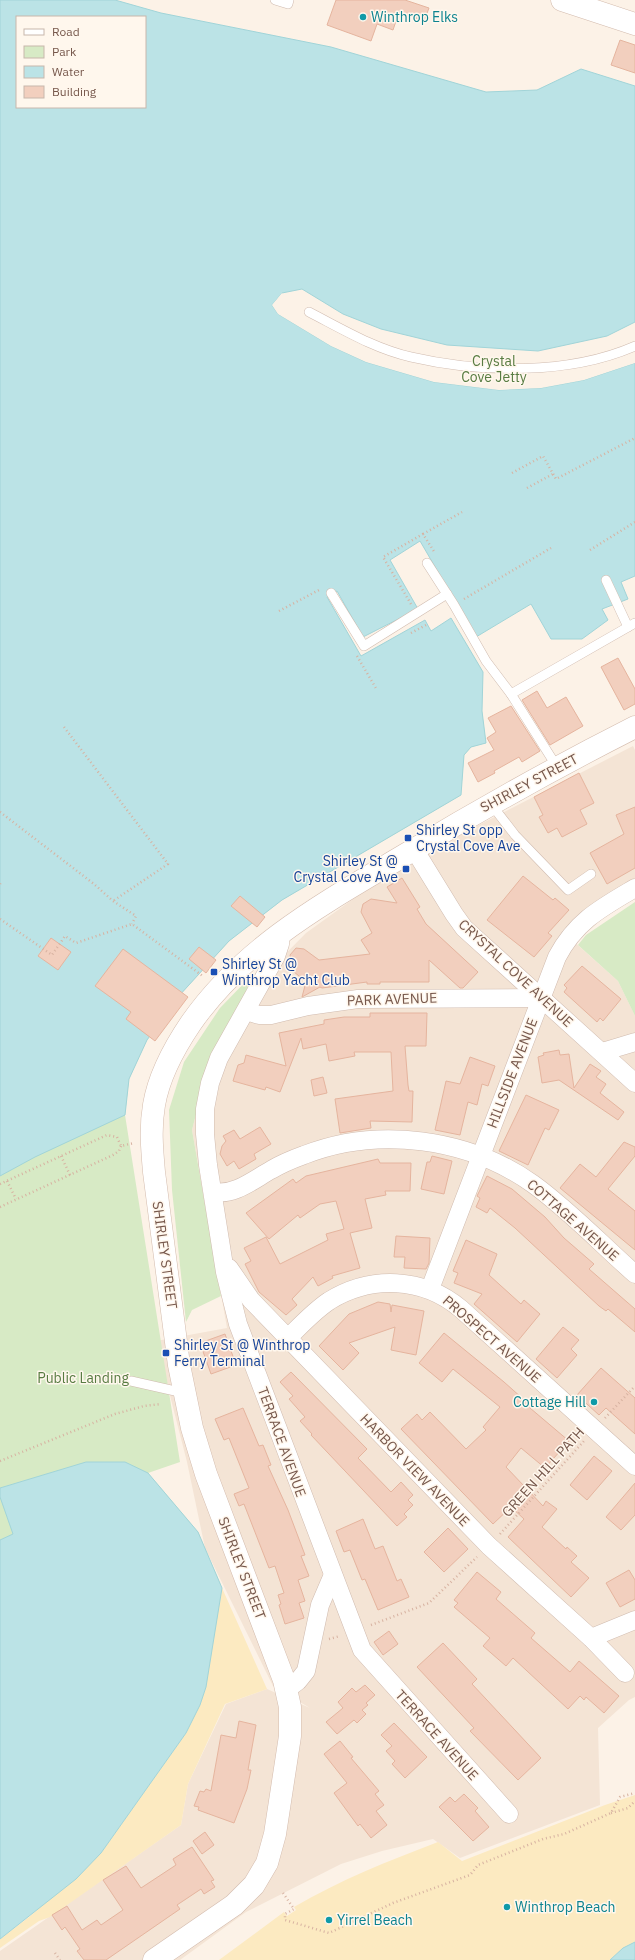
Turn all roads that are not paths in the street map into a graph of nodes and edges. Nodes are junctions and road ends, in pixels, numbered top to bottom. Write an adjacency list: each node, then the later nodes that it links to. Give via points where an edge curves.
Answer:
1 (275, 0): 2 (lane, via 288,4)
2 (289, 0)
3 (562, 0): 4 (main road)
4 (635, 24)
5 (309, 312): 6 (lane, via 366,342 410,357 470,366 557,366 585,362)
6 (635, 346)
7 (427, 563): 10 (lane)
8 (606, 580): 11 (lane)
9 (327, 590): 10 (lane, via 364,646)
10 (447, 594): 12 (lane, via 486,661)
11 (632, 625): 12 (lane)
12 (511, 694): 14 (lane)
13 (635, 727): 14 (main road, SHIRLEY STREET)
14 (557, 767): 15 (main road, SHIRLEY STREET)
15 (491, 803): 16 (main road, SHIRLEY STREET); 17 (lane, via 515,835 568,890)
16 (414, 849): 19 (main road, SHIRLEY STREET); 20 (street, CRYSTAL COVE AVENUE, via 461,924)
17 (591, 874)
18 (635, 888): 20 (street, HILLSIDE AVENUE, via 585,919 572,933 557,957)
19 (281, 933): 21 (street, TERRACE AVENUE, via 276,956); 32 (main road, SHIRLEY STREET, via 249,957 218,988 183,1035 165,1067 154,1105 151,1138 154,1172)
20 (541, 998): 21 (street, PARK AVENUE, via 358,998 271,1014 259,1015); 23 (street, CRYSTAL COVE AVENUE); 25 (street, HILLSIDE AVENUE)
21 (246, 1011): 26 (street, TERRACE AVENUE, via 219,1058 208,1092 204,1117)
22 (635, 1042): 23 (street)
23 (602, 1052): 24 (street, CRYSTAL COVE AVENUE)
24 (635, 1083)
25 (481, 1156): 26 (street, COTTAGE AVENUE, via 441,1145 412,1141 357,1141 334,1145 298,1157 230,1192); 28 (street, COTTAGE AVENUE, via 541,1190); 29 (street, HILLSIDE AVENUE)
26 (213, 1192): 27 (street, TERRACE AVENUE)
27 (222, 1252): 30 (street, HARBOR VIEW AVENUE, via 244,1292); 34 (street, TERRACE AVENUE, via 237,1320)
28 (635, 1274)
29 (430, 1289): 30 (street, PROSPECT AVENUE, via 390,1283 360,1286 328,1302); 33 (street, PROSPECT AVENUE, via 461,1309 600,1424)
30 (288, 1338): 36 (street, HARBOR VIEW AVENUE, via 489,1546)
31 (131, 1381): 32 (lane)
32 (184, 1393): 38 (main road, SHIRLEY STREET, via 200,1457 273,1649)
33 (635, 1466)
34 (332, 1577): 38 (street, via 320,1605 306,1671); 39 (street, TERRACE AVENUE, via 364,1654)
35 (635, 1620): 36 (street)
36 (591, 1638): 37 (street, HARBOR VIEW AVENUE)
37 (625, 1672)
38 (286, 1690): 40 (main road, SHIRLEY STREET, via 290,1712 290,1736 276,1834 267,1863 254,1885 234,1905)
39 (509, 1814)
40 (154, 1960)

